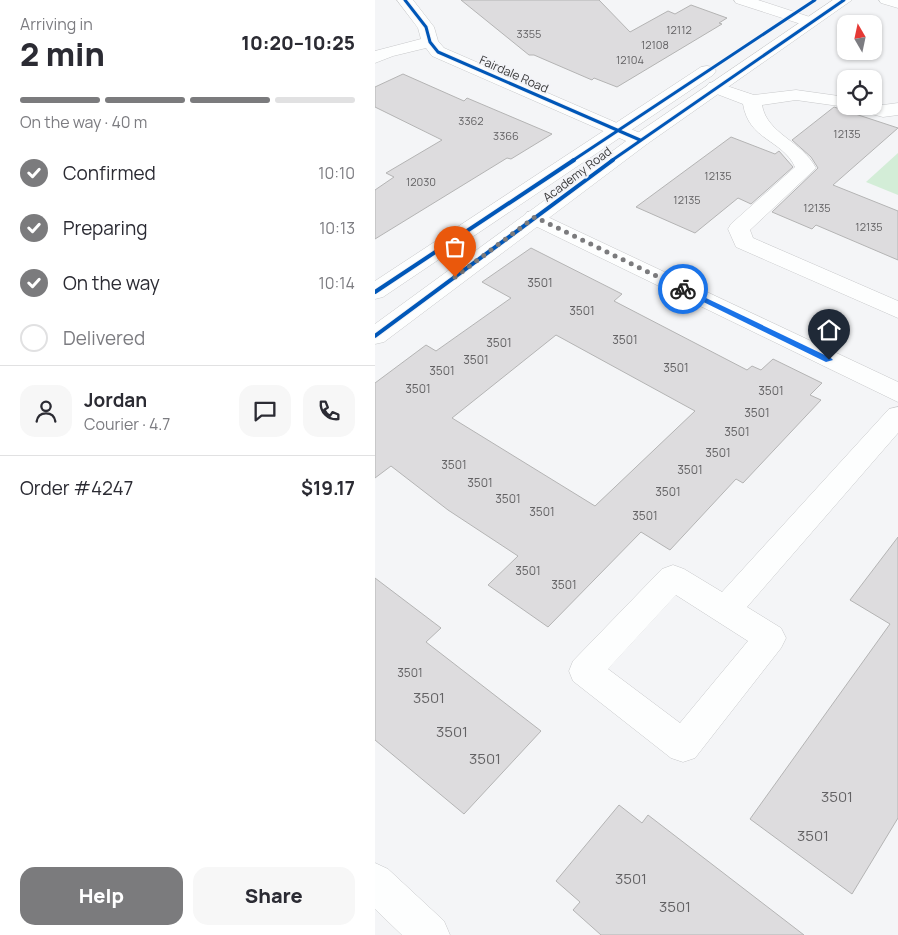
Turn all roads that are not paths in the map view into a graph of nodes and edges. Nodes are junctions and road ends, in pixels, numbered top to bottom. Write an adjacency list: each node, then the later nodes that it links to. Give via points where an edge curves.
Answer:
1 (405, 0): 9 (main road, Fairdale Road, via 426,27)
2 (742, 0): 7 (main road)
3 (815, 0): 7 (main road, Academy Road)
4 (844, 0): 8 (main road, Academy Road)
5 (887, 0): 6 (main road)
6 (898, 3)
7 (791, 16): 8 (main road); 16 (main road, Academy Road)
8 (810, 22): 11 (main road, Academy Road)
9 (430, 42): 10 (main road); 16 (main road, Fairdale Road, via 438,52)
10 (375, 58)
11 (715, 87): 12 (main road); 17 (main road, Academy Road)
12 (752, 101): 13 (main road, via 796,95); 20 (main road, via 757,122 802,158 806,168 739,230 744,242)
13 (837, 101)
14 (898, 109): 15 (main road)
15 (882, 112)
16 (616, 130): 17 (main road, Fairdale Road); 19 (main road, Academy Road)
17 (639, 140): 18 (main road, Academy Road)
18 (535, 217): 21 (main road, Academy Road); 22 (main road)
19 (375, 292)
20 (898, 310)
21 (375, 336)
22 (898, 393)
23 (898, 416): 24 (main road)
24 (725, 610): 24 (main road, via 673,578 585,671 683,746 770,638)
25 (375, 882): 26 (main road)
26 (429, 935)

